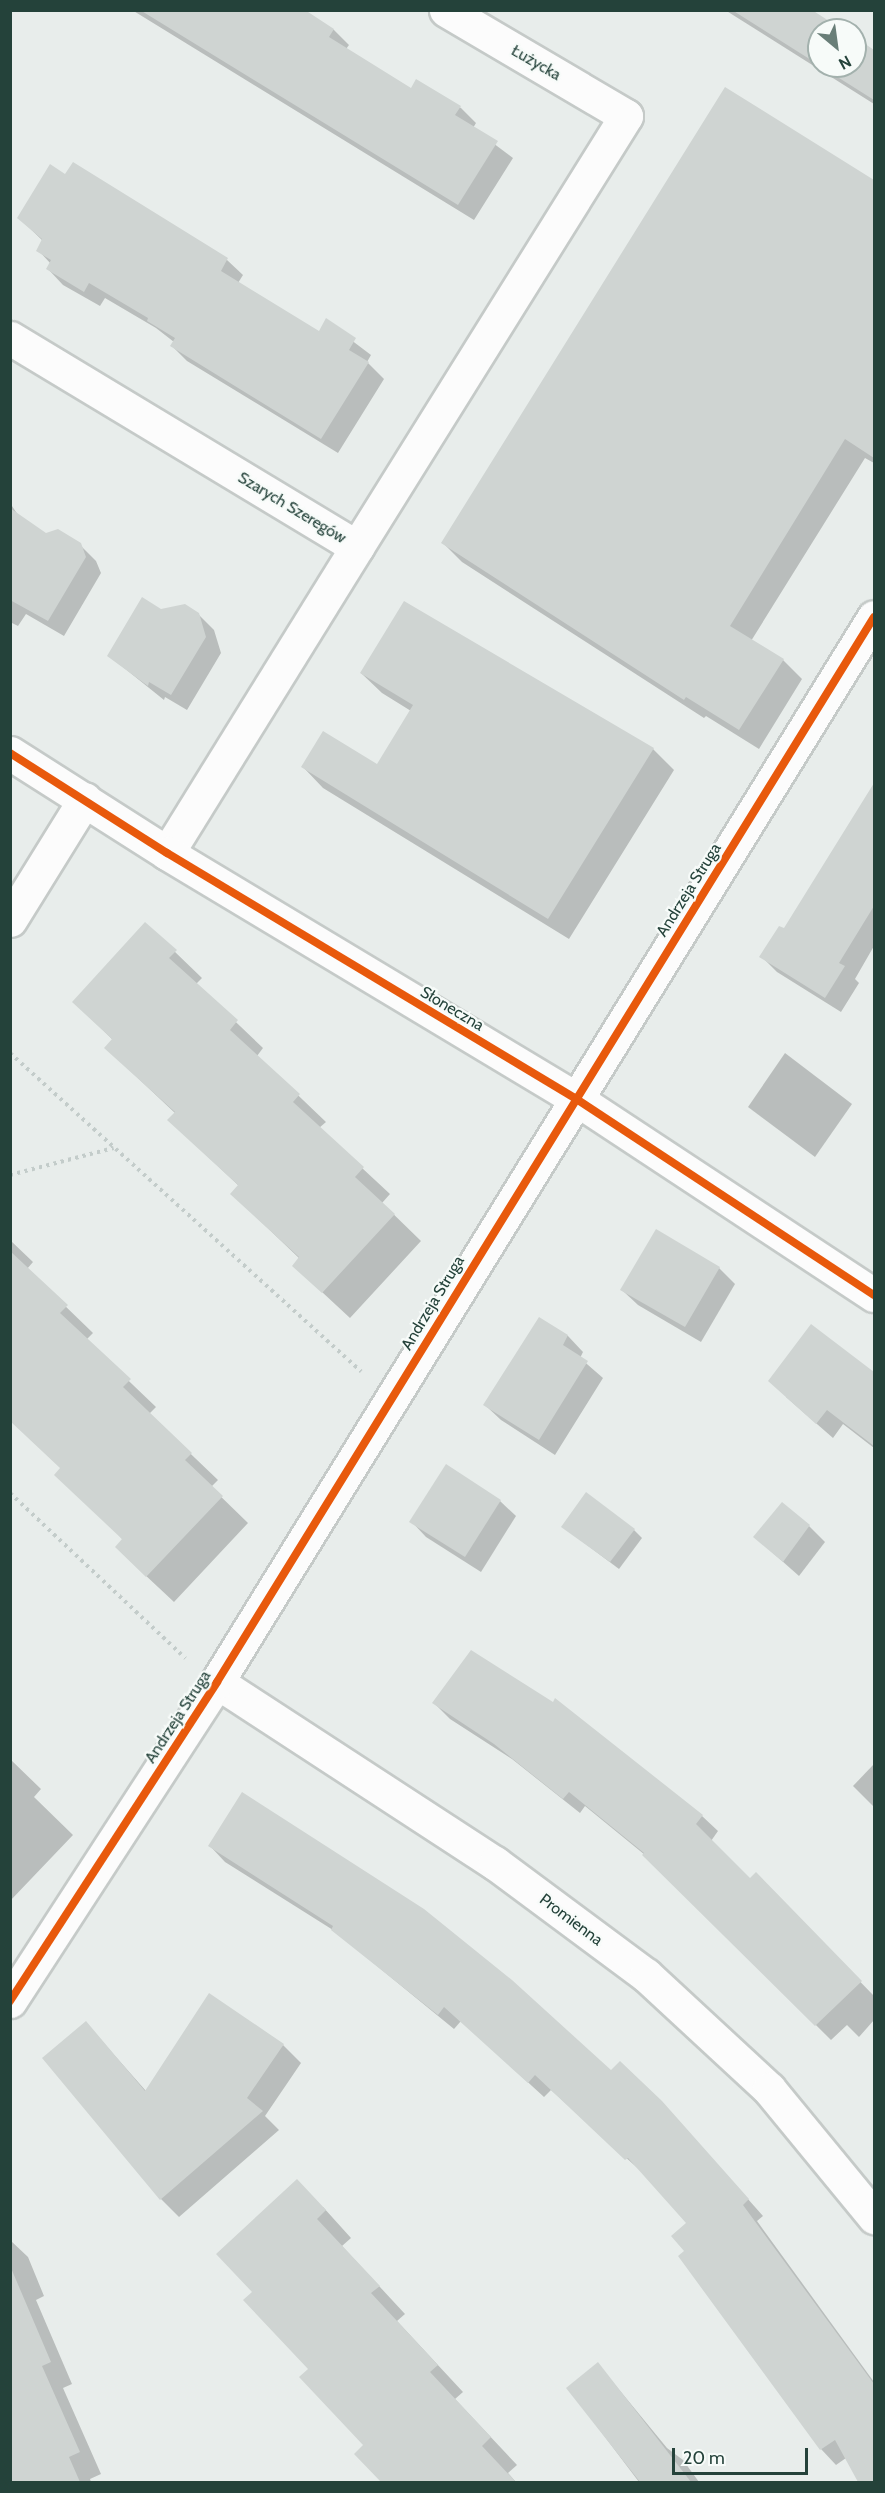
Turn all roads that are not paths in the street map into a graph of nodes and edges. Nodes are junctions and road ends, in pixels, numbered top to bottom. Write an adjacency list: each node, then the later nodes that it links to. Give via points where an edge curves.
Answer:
1 (446, 10): 3 (street, Łużycka, via 626,116)
2 (10, 338): 3 (street, Szarych Szeregów)
3 (357, 547): 7 (street, Szarych Szeregów)
4 (874, 617): 9 (street, Andrzeja Struga)
5 (10, 753): 6 (street, Słoneczna)
6 (86, 799): 7 (street, Słoneczna); 8 (street)
7 (166, 853): 9 (street, Słoneczna)
8 (10, 920)
9 (575, 1098): 10 (street, Słoneczna); 11 (street, Andrzeja Struga)
10 (874, 1295)
11 (217, 1682): 12 (street, Andrzeja Struga); 13 (street, Promienna, via 495,1863 646,1975 769,2090)
12 (10, 2001)
13 (874, 2217)

